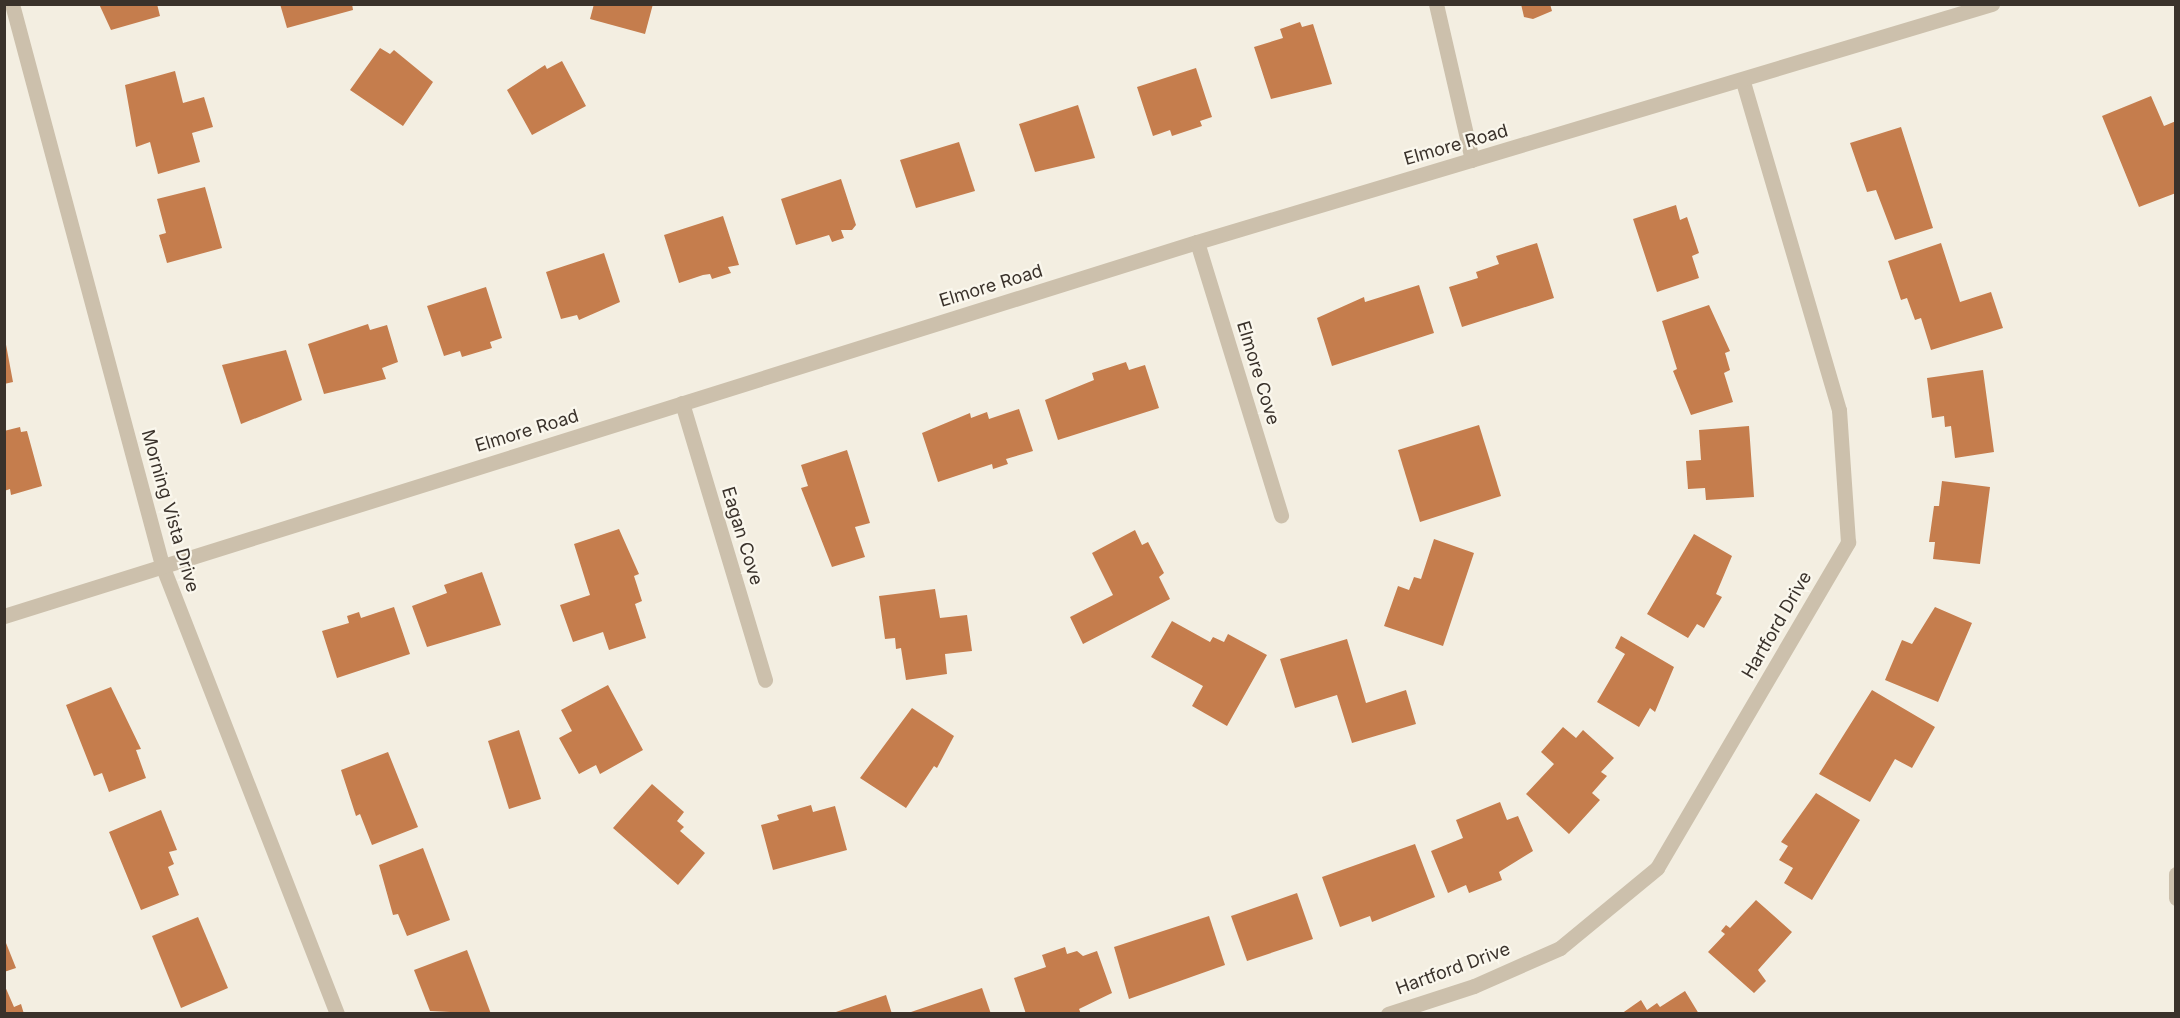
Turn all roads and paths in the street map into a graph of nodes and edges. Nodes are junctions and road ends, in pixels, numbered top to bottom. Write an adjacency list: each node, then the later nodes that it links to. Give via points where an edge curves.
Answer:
1 (12, 4): 9 (street, Morning Vista Drive)
2 (1436, 4): 5 (street)
3 (1992, 4): 4 (street, Elmore Road)
4 (1743, 82): 5 (street, Elmore Road); 15 (street, Hartford Drive, via 1839,410 1848,542 1657,867 1560,948 1474,986)
5 (1472, 160): 6 (street, Elmore Road)
6 (1197, 242): 7 (street, Elmore Road); 8 (street, Elmore Cove)
7 (682, 403): 9 (street, Elmore Road); 11 (street, Eagan Cove)
8 (1281, 515)
9 (162, 565): 10 (street, Elmore Road); 14 (street, Morning Vista Drive)
10 (4, 616)
11 (765, 680)
12 (2175, 874): 13 (street)
13 (2175, 898)
14 (337, 1014)
15 (1388, 1014)

